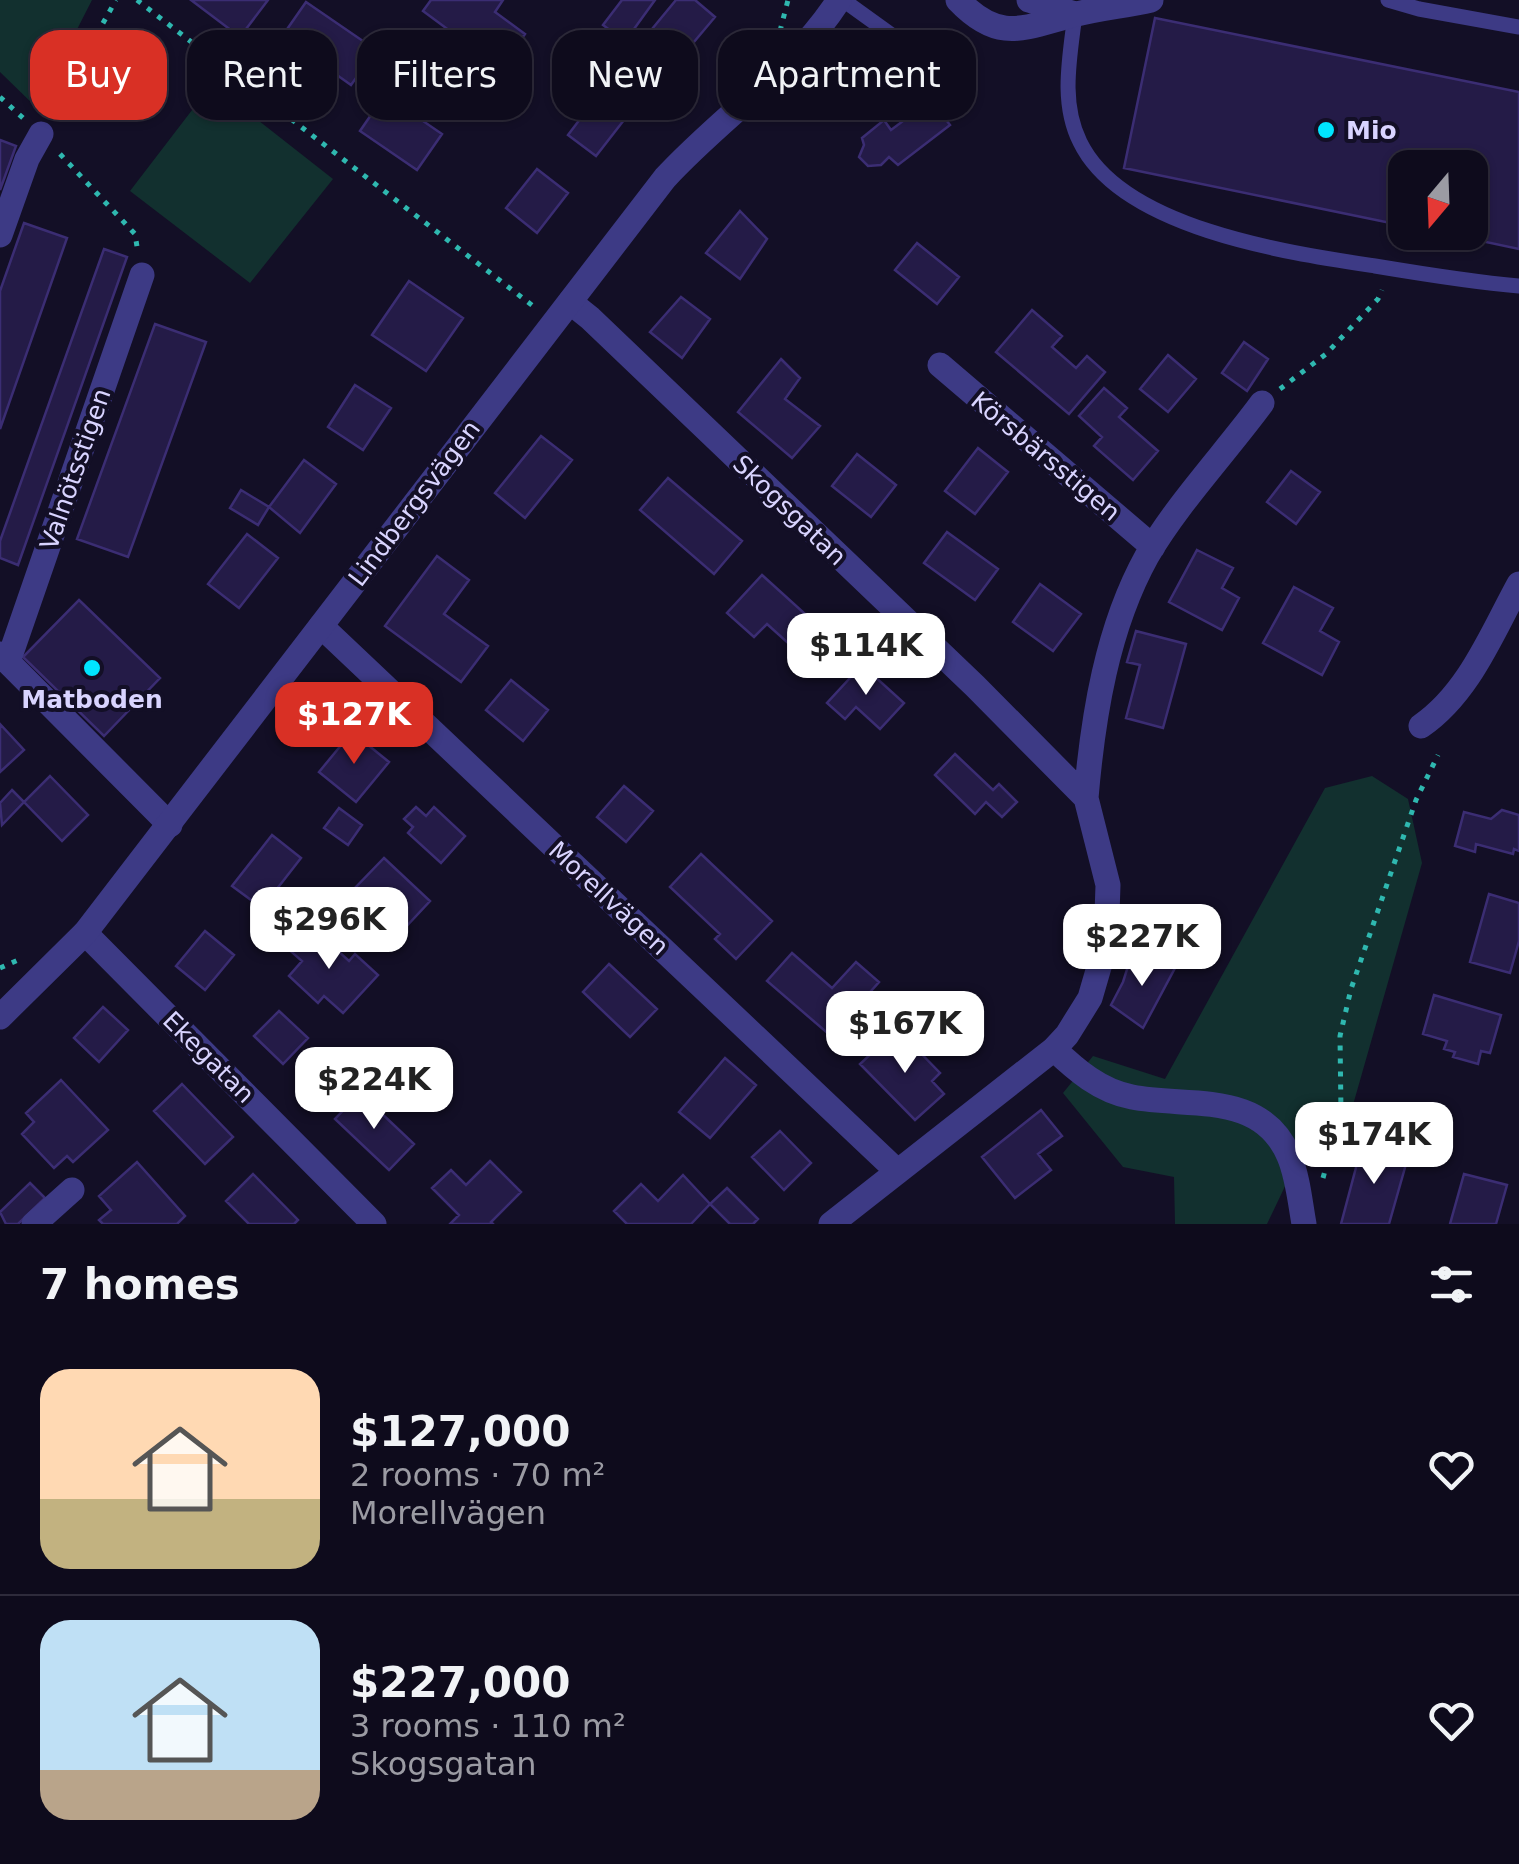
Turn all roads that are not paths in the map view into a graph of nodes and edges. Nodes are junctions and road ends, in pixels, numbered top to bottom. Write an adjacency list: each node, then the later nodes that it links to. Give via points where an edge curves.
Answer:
1 (841, 0): 8 (lane); 13 (street, Lindbergsvägen, via 795,57 665,178)
2 (958, 0): 6 (street, via 980,20 1013,30)
3 (1029, 0): 6 (street)
4 (1151, 0): 6 (street)
5 (1388, 0): 7 (lane)
6 (1075, 14): 12 (lane, via 1070,118 1082,146 1122,188 1157,210 1238,240)
7 (1519, 27)
8 (883, 30)
9 (41, 134): 10 (street)
10 (0, 235)
11 (142, 276): 19 (street, Valnötsstigen)
12 (1519, 286)
13 (570, 302): 18 (street, Lindbergsvägen); 21 (street, Skogsgatan)
14 (940, 365): 16 (street, Körsbärsstigen)
15 (1262, 402): 16 (street)
16 (1153, 547): 21 (street, via 1110,644)
17 (1519, 584): 20 (street, via 1462,686)
18 (320, 626): 22 (street, Lindbergsvägen); 26 (street, Morellvägen)
19 (4, 658): 22 (street)
20 (1421, 726)
21 (1086, 798): 25 (street, via 1108,885 1106,942 1090,998)
22 (170, 825): 23 (street, Lindbergsvägen)
23 (85, 934): 24 (street, Lindbergsvägen); 29 (street, Ekegatan)
24 (0, 1017)
25 (1054, 1049): 26 (street); 31 (street, via 1091,1080 1121,1094 1254,1114 1289,1156)
26 (896, 1171): 30 (street)
27 (72, 1190): 28 (street)
28 (34, 1224)
29 (374, 1224)
30 (831, 1224)
31 (1304, 1224)

